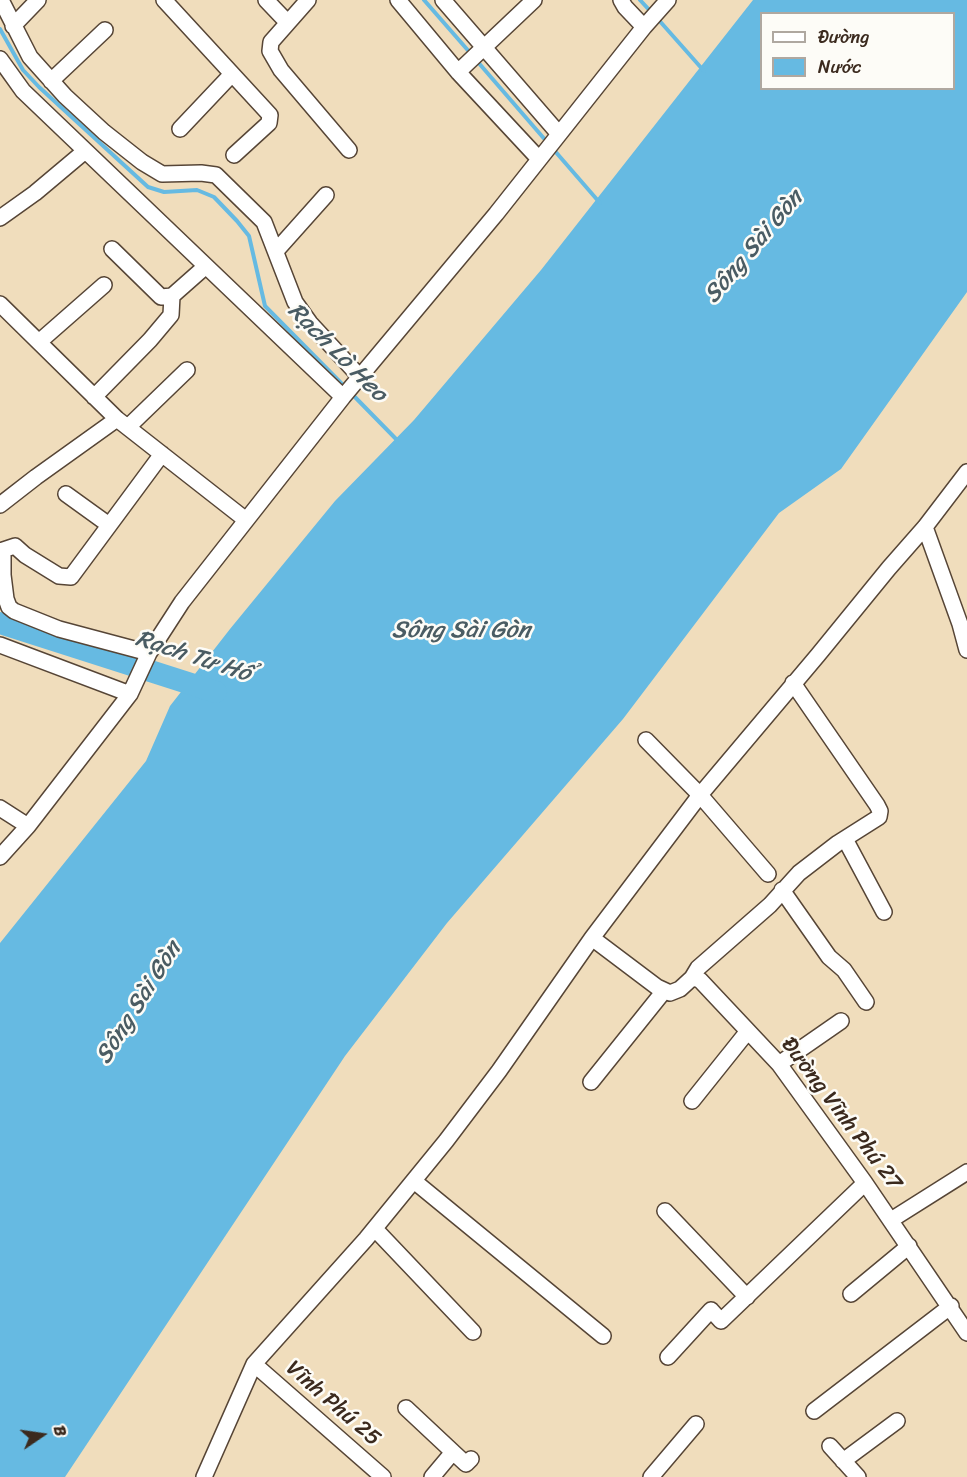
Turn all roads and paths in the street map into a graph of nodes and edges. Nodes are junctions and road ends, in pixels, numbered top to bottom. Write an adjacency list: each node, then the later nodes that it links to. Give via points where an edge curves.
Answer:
1 (1, 0): 13 (street)
2 (38, 0): 13 (street)
3 (164, 0): 18 (street)
4 (266, 0): 11 (street)
5 (308, 0): 11 (street)
6 (398, 0): 17 (street)
7 (443, 0): 15 (street)
8 (534, 0): 15 (street)
9 (621, 0): 12 (street)
10 (664, 3): 12 (street)
11 (287, 22): 22 (street, via 271,42 270,51 281,70)
12 (646, 25): 21 (street)
13 (13, 26): 19 (street, via 30,57)
14 (105, 30): 19 (street)
15 (482, 49): 17 (street); 21 (street)
16 (0, 59): 23 (street, via 23,91)
17 (463, 67): 25 (street)
18 (232, 74): 20 (street); 24 (street, via 270,115 269,123)
19 (51, 81): 29 (street, via 104,132 162,174 216,175 264,222)
20 (180, 129)
21 (557, 136): 25 (street)
22 (349, 150)
23 (85, 151): 27 (street); 30 (street)
24 (234, 155)
25 (542, 156): 36 (street)
26 (326, 195): 29 (street)
27 (0, 218)
28 (112, 249): 32 (street, via 161,297)
29 (276, 251): 36 (street, via 295,302)
30 (206, 266): 32 (street); 38 (street)
31 (104, 285): 34 (street)
32 (172, 296): 37 (street, via 171,315)
33 (0, 304): 34 (street)
34 (39, 342): 37 (street)
35 (187, 370): 39 (street)
36 (357, 380): 38 (street)
37 (94, 397): 39 (street)
38 (343, 397): 44 (street)
39 (122, 423): 40 (street); 43 (street, via 36,477)
40 (162, 454): 44 (street); 45 (street)
41 (967, 472): 46 (street)
42 (66, 494): 45 (street)
43 (0, 505)
44 (246, 520): 51 (street, via 182,602)
45 (109, 525): 47 (street, via 71,577 59,576 15,546)
46 (921, 531): 48 (street); 52 (street)
47 (2, 549): 51 (street, via 6,599 14,611)
48 (964, 622): 50 (street)
49 (0, 645): 53 (street)
50 (967, 650)
51 (148, 657): 53 (street)
52 (794, 683): 55 (street); 58 (street, via 880,811 879,817)
53 (132, 690): 57 (street)
54 (646, 740): 55 (street)
55 (700, 795): 60 (street); 63 (street)
56 (0, 808): 57 (street)
57 (28, 826): 59 (street)
58 (845, 839): 61 (street); 62 (street)
59 (0, 857)
60 (768, 874)
61 (782, 890): 64 (street); 66 (street)
62 (884, 912)
63 (592, 938): 65 (street); 73 (street, via 499,1071)
64 (692, 978): 65 (street, via 680,989); 68 (street, Đường Vĩnh Phú 27, via 700,980)
65 (664, 991): 70 (street)
66 (866, 1002)
67 (841, 1021): 69 (street)
68 (748, 1031): 69 (street, Đường Vĩnh Phú 27); 71 (street)
69 (779, 1064): 74 (street, Đường Vĩnh Phú 27)
70 (591, 1082)
71 (692, 1101)
72 (967, 1172): 76 (street)
73 (414, 1181): 77 (street); 84 (street)
74 (865, 1183): 76 (street, Đường Vĩnh Phú 27); 80 (street)
75 (665, 1211): 80 (street)
76 (891, 1220): 78 (street, Đường Vĩnh Phú 27)
77 (375, 1229): 82 (street); 86 (street)
78 (909, 1246): 79 (street); 81 (street, Đường Vĩnh Phú 27)
79 (851, 1294)
80 (747, 1297): 85 (street, via 721,1321 711,1310)
81 (951, 1306): 83 (street, Đường Vĩnh Phú 27); 88 (street)
82 (473, 1332)
83 (967, 1333)
84 (603, 1336)
85 (668, 1357)
86 (254, 1364): 95 (street); 96 (street, Vĩnh Phú 25)
87 (406, 1408): 92 (street)
88 (814, 1411)
89 (897, 1421): 94 (street)
90 (696, 1424): 98 (street)
91 (830, 1446): 94 (street)
92 (453, 1452): 93 (street, via 466,1464); 97 (street)
93 (471, 1459)
94 (843, 1461): 99 (street)
95 (204, 1477)
96 (383, 1477)
97 (432, 1477)
98 (651, 1477)
99 (858, 1477)

